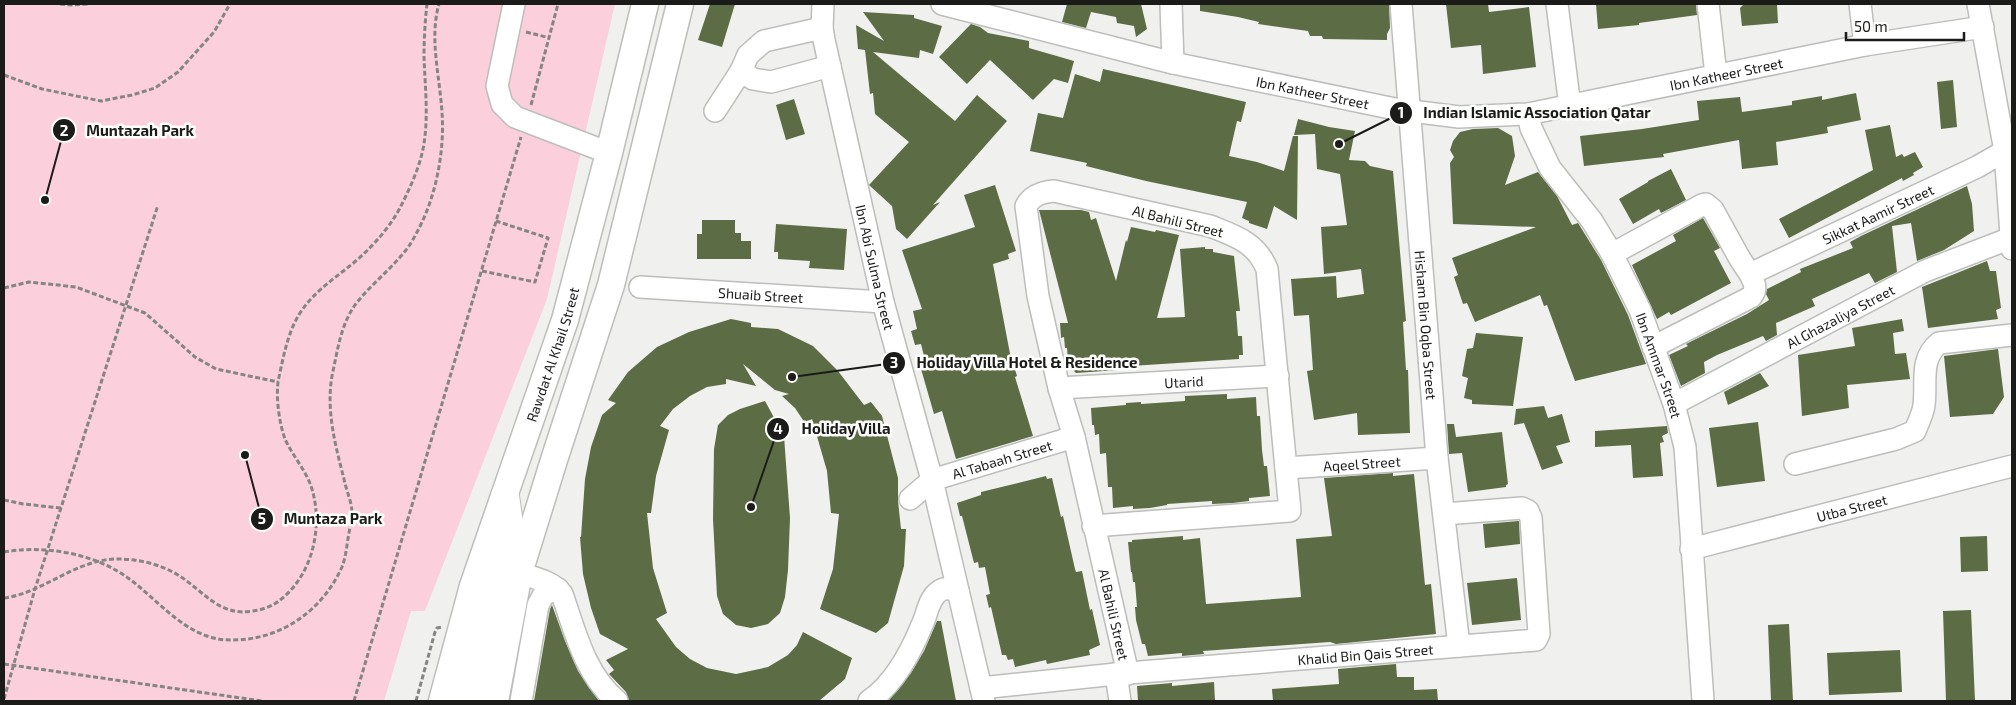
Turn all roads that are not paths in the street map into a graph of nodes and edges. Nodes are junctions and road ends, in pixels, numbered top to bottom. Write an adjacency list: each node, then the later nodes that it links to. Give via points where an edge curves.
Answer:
1 (514, 4): 24 (street, via 497,86 498,96 507,111)
2 (646, 4): 24 (main road, Rawdat Al Khail Street)
3 (823, 4): 12 (street, Ibn Abi Sulma Street)
4 (945, 4): 15 (street, Ibn Katheer Street)
5 (1171, 4): 15 (street)
6 (1402, 4): 21 (street, Hisham Bin Oqba Street)
7 (1557, 4): 19 (street)
8 (1708, 4): 18 (street)
9 (1860, 4): 14 (street)
10 (1978, 4): 13 (street)
11 (681, 7): 46 (main road, via 611,285)
12 (822, 28): 16 (street, Ibn Abi Sulma Street); 17 (street, via 764,41 748,54)
13 (1983, 28): 14 (street, Ibn Katheer Street); 23 (street)
14 (1865, 45): 18 (street, Ibn Katheer Street)
15 (1173, 63): 21 (street, Ibn Katheer Street)
16 (830, 66): 17 (street, via 771,82 753,79); 29 (street, Ibn Abi Sulma Street)
17 (741, 71): 20 (street)
18 (1716, 75): 19 (street, Ibn Katheer Street)
19 (1570, 107): 22 (street, Ibn Katheer Street)
20 (715, 111)
21 (1410, 112): 22 (street, Ibn Katheer Street, via 1459,117); 36 (street, Hisham Bin Oqba Street)
22 (1528, 114): 26 (street, Ibn Ammar Street, via 1531,128 1550,168 1592,221)
23 (2005, 151): 25 (street); 27 (street, Sikkat Aamir Street)
24 (609, 153): 41 (main road, Rawdat Al Khail Street, via 565,320)
25 (2012, 244): 34 (street, Al Ghazaliya Street, via 1926,271)
26 (1612, 254): 27 (street, via 1706,204 1713,210); 31 (street, Ibn Ammar Street, via 1640,310)
27 (1750, 274): 31 (street, via 1756,287 1751,297)
28 (640, 287): 29 (street, Shuaib Street)
29 (883, 302): 40 (street, Ibn Abi Sulma Street)
30 (2012, 335): 37 (street, via 1939,343 1932,349 1925,367 1924,407 1915,431 1896,439)
31 (1653, 346): 34 (street, Ibn Ammar Street)
32 (1278, 376): 33 (street, Utarid); 33 (street, Al Bahili Street, via 1267,269 1256,249 1210,226 1054,191 1043,192 1026,206 1038,296); 39 (street, Al Bahili Street)
33 (1059, 388): 35 (street, Al Bahili Street)
34 (1674, 404): 45 (street, Ibn Ammar Street, via 1685,447)
35 (1074, 437): 40 (street, Al Tabaah Street); 44 (street, Al Bahili Street)
36 (1437, 458): 39 (street, Aqeel Street); 43 (street, Hisham Bin Oqba Street)
37 (1795, 464)
38 (2012, 466): 45 (street, Utba Street)
39 (1286, 468): 44 (street, Al Bahili Street, via 1290,511)
40 (932, 480): 42 (street); 48 (street, Ibn Abi Sulma Street)
41 (506, 496): 52 (main road, Rawdat Al Khail Street, via 473,586); 53 (highway, via 510,531 508,546)
42 (910, 499)
43 (1444, 514): 49 (street, Hisham Bin Oqba Street); 49 (street, Khalid Bin Qais Street, via 1522,508 1528,511 1530,518 1538,638)
44 (1093, 526): 50 (street, Al Bahili Street)
45 (1691, 549): 59 (street, Ibn Ammar Street)
46 (519, 573): 47 (street, via 549,582); 54 (main road)
47 (558, 589): 55 (street, via 544,594 538,605); 56 (street, via 594,661 597,679)
48 (958, 591): 51 (street, Ibn Abi Sulma Street); 57 (street, via 944,589 935,594 904,660 877,696)
49 (1460, 646): 50 (street, Khalid Bin Qais Street)
50 (1122, 674): 51 (street, Khalid Bin Qais Street); 58 (street, Al Bahili Street)
51 (983, 695)
52 (442, 701)
53 (468, 701)
54 (495, 701)
55 (521, 701)
56 (616, 701)
57 (869, 701)
58 (1120, 701)
59 (1703, 701)

